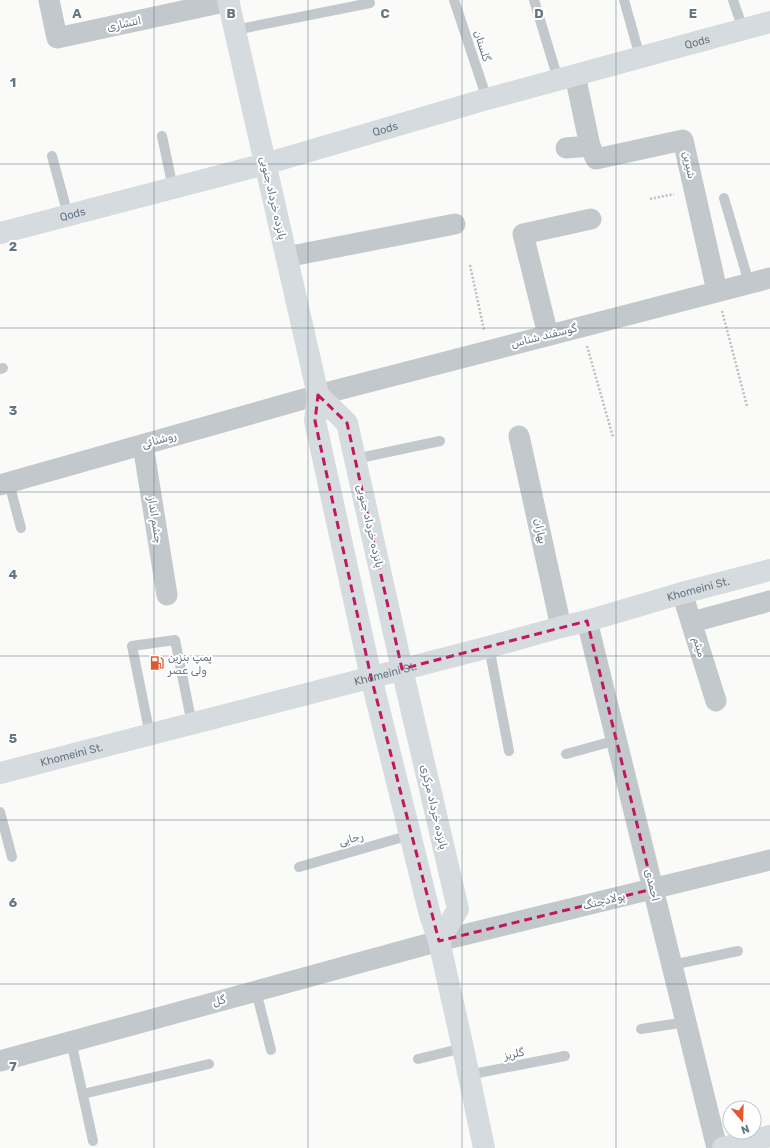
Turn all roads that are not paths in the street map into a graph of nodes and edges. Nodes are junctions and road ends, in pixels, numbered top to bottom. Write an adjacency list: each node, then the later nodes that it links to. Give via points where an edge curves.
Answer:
1 (49, 0): 6 (street, انتشاری, via 57,38)
2 (454, 0): 13 (lane, گلستان)
3 (534, 0): 12 (lane)
4 (624, 0): 11 (lane)
5 (733, 0): 9 (lane)
6 (229, 1): 10 (street, پانزده خرداد جنوبی)
7 (370, 3): 10 (lane)
8 (770, 22): 9 (street, Qods)
9 (743, 29): 11 (street, Qods)
10 (235, 30): 18 (street, پانزده خرداد جنوبی)
11 (640, 57): 12 (street, Qods)
12 (566, 77): 13 (street, Qods); 15 (street)
13 (487, 99): 18 (street, Qods)
14 (162, 136): 19 (lane)
15 (590, 146): 16 (street); 28 (street, شیرین, via 596,159 683,140)
16 (566, 148)
17 (52, 156): 21 (lane)
18 (265, 164): 19 (street, Qods); 25 (street, پانزده خرداد جنوبی)
19 (173, 188): 21 (street, Qods)
20 (724, 198): 27 (lane)
21 (68, 215): 24 (street, Qods)
22 (591, 219): 29 (street, via 523,234)
23 (455, 224): 25 (street)
24 (0, 233)
25 (286, 257): 30 (street, پانزده خرداد جنوبی)
26 (770, 278): 27 (street, گوسفند شناس)
27 (749, 283): 28 (street, گوسفند شناس)
28 (717, 291): 29 (street, گوسفند شناس)
29 (548, 335): 30 (street, گوسفند شناس)
30 (318, 395): 33 (street, روشنائی); 34 (street, پانزده خرداد جنوبی, via 347,423); 46 (street, پانزده خرداد جنوبی, via 314,421)
31 (519, 436): 43 (street, بهاران)
32 (440, 441): 34 (lane)
33 (143, 445): 35 (street, روشنائی); 39 (street, چشم انداز)
34 (355, 459): 45 (street, پانزده خرداد جنوبی)
35 (5, 484): 36 (lane)
36 (21, 528)
37 (770, 570): 38 (street, Khomeini St.)
38 (682, 593): 41 (street, Khomeini St.); 42 (street, میثم)
39 (167, 595)
40 (770, 601): 42 (street)
41 (586, 622): 43 (street, Khomeini St.); 50 (street, احمدی)
42 (692, 622): 47 (street, میثم)
43 (561, 627): 44 (street, Khomeini St.)
44 (489, 647): 45 (street, Khomeini St.); 51 (lane)
45 (402, 669): 46 (street, Khomeini St.); 60 (street, پانزده خرداد مرکزی, via 458,909)
46 (371, 677): 48 (street, Khomeini St.); 55 (street)
47 (716, 701)
48 (192, 724): 49 (street, Khomeini St.); 49 (lane, via 175,640 132,646)
49 (150, 735): 53 (street, Khomeini St.)
50 (616, 740): 52 (lane); 59 (street, احمدی)
51 (509, 751)
52 (566, 754)
53 (0, 773)
54 (0, 812): 56 (lane)
55 (410, 835): 58 (lane, رجایی); 60 (street)
56 (12, 857)
57 (770, 860): 59 (street, پولادچنگ)
58 (299, 867)
59 (653, 889): 60 (street, پولادچنگ); 62 (street, احمدی)
60 (438, 941): 63 (street, گل); 67 (street)
61 (738, 951): 62 (lane)
62 (672, 965): 64 (street, احمدی)
63 (256, 991): 66 (street, گل); 68 (lane)
64 (686, 1022): 65 (lane); 78 (street, احمدی)
65 (642, 1030)
66 (70, 1041): 71 (street, گل); 74 (lane)
67 (463, 1048): 70 (lane); 73 (street)
68 (271, 1050)
69 (565, 1056): 73 (lane, گلریز)
70 (418, 1059)
71 (0, 1060)
72 (210, 1064): 74 (lane)
73 (468, 1075): 77 (street)
74 (83, 1094): 76 (lane)
75 (770, 1136): 79 (street)
76 (93, 1140)
77 (484, 1148)
78 (717, 1148)
79 (723, 1148)

